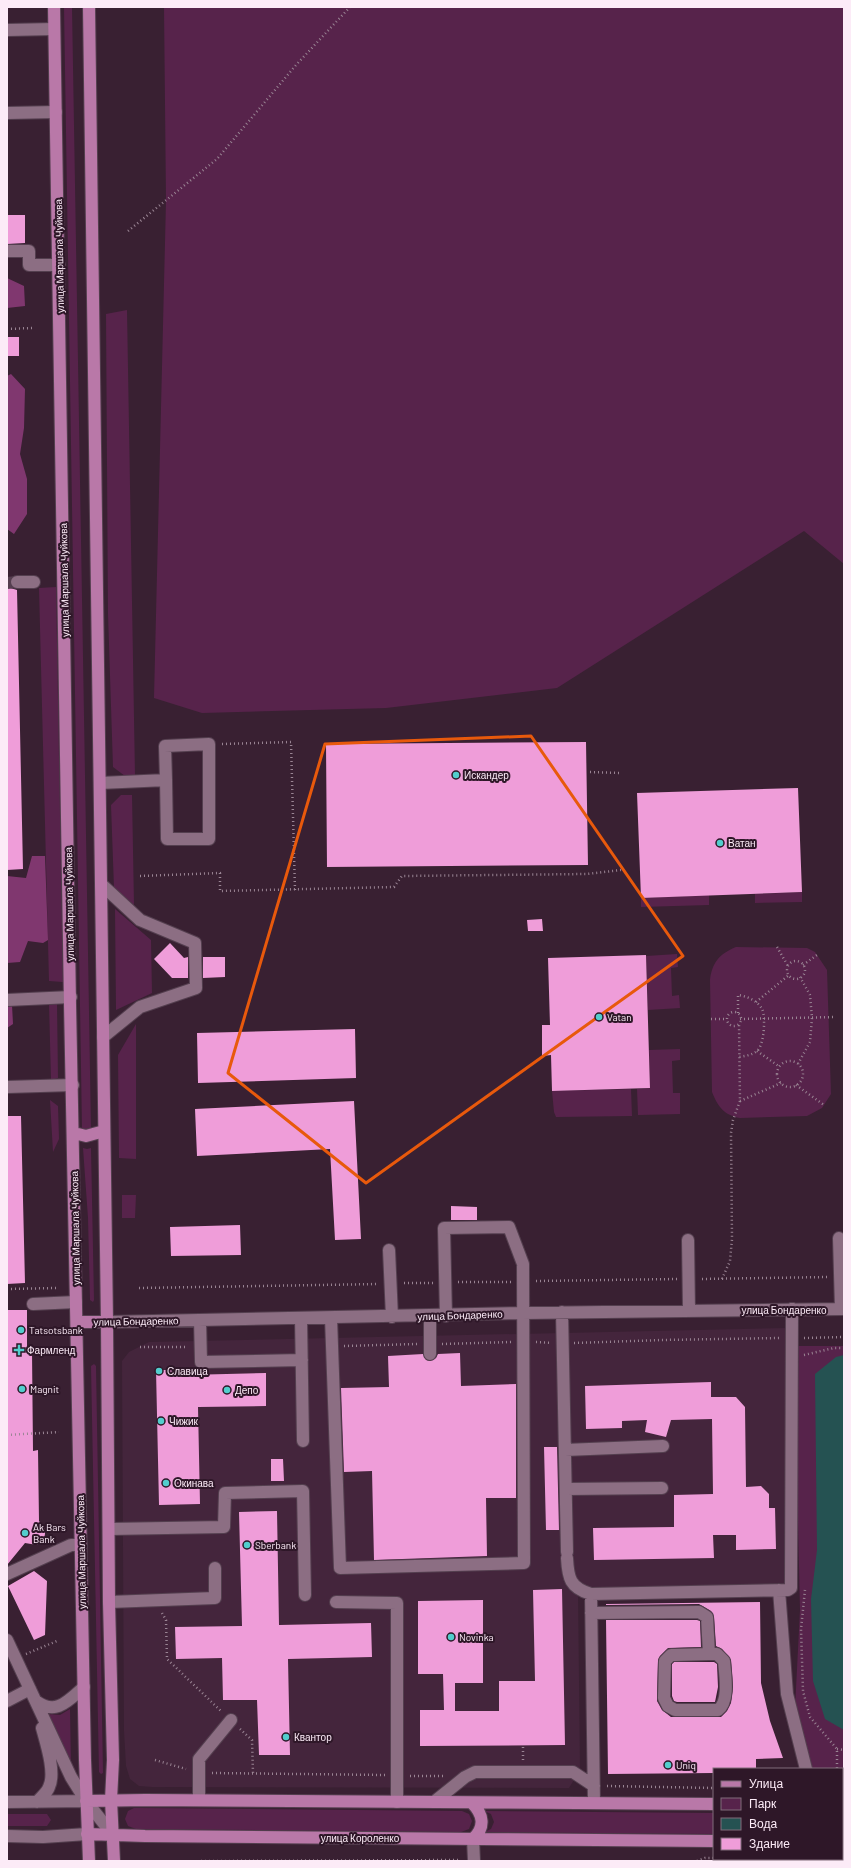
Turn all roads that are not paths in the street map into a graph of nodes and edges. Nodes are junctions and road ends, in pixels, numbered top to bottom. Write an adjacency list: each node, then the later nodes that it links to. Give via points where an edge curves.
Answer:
1 (54, 7): 3 (main road, улица Маршала Чуйкова)
2 (89, 7): 12 (main road)
3 (54, 28): 4 (street); 5 (main road, улица Маршала Чуйкова)
4 (7, 30)
5 (56, 112): 6 (street); 8 (main road, улица Маршала Чуйкова)
6 (7, 113)
7 (7, 251): 8 (street, via 29,251 29,265)
8 (59, 265): 14 (main road, улица Маршала Чуйкова)
9 (17, 582): 10 (street)
10 (34, 582)
11 (166, 780): 11 (street, via 167,839 209,839 209,744 165,746); 12 (street)
12 (100, 783): 13 (main road)
13 (101, 884): 16 (main road); 16 (street, via 140,920 195,943 196,988 140,1007)
14 (71, 997): 15 (street); 17 (main road, улица Маршала Чуйкова)
15 (7, 1000)
16 (103, 1037): 19 (main road)
17 (73, 1085): 18 (street); 20 (main road, улица Маршала Чуйкова)
18 (7, 1087)
19 (104, 1132): 20 (main road, via 86,1136); 38 (main road)
20 (74, 1133): 24 (main road, улица Маршала Чуйкова)
21 (839, 1238): 27 (street)
22 (688, 1240): 28 (street)
23 (389, 1250): 33 (street)
24 (76, 1302): 25 (street); 37 (main road, улица Маршала Чуйкова)
25 (33, 1304)
26 (792, 1309): 27 (street, улица Бондаренко); 28 (street, улица Бондаренко); 50 (street, via 793,1586 788,1590)
27 (843, 1309)
28 (689, 1311): 30 (street, улица Бондаренко)
29 (524, 1312): 30 (street, улица Бондаренко); 32 (street, улица Бондаренко); 32 (street, via 523,1264 509,1227 444,1228); 35 (street, via 524,1563 340,1568)
30 (562, 1312): 43 (street)
31 (430, 1316): 32 (street, улица Бондаренко); 33 (street, улица Бондаренко); 39 (street)
32 (446, 1316)
33 (392, 1317): 35 (street, улица Бондаренко)
34 (301, 1318): 35 (street, улица Бондаренко); 36 (street, улица Бондаренко); 40 (street)
35 (331, 1318)
36 (200, 1320): 38 (street, улица Бондаренко); 40 (street, via 201,1362)
37 (77, 1322): 38 (main road, улица Бондаренко); 47 (main road, улица Маршала Чуйкова)
38 (107, 1322): 46 (main road)
39 (430, 1349)
40 (302, 1360): 41 (street)
41 (303, 1441)
42 (663, 1446): 43 (street)
43 (565, 1450): 45 (street)
44 (662, 1488): 45 (street)
45 (566, 1489): 51 (street, via 567,1574 583,1592)
46 (109, 1529): 52 (street, via 224,1527 225,1492 303,1491); 53 (main road)
47 (81, 1545): 49 (street, via 71,1545); 58 (main road, улица Маршала Чуйкова)
48 (215, 1568): 53 (street, via 215,1598)
49 (7, 1574)
50 (779, 1590): 51 (street); 63 (street, via 787,1694)
51 (591, 1594): 55 (street)
52 (305, 1595)
53 (109, 1602): 65 (main road, via 113,1760)
54 (336, 1602): 70 (street, via 397,1604)
55 (591, 1613): 57 (street, via 704,1613 709,1622); 64 (street)
56 (7, 1640): 59 (street)
57 (709, 1654): 57 (street, via 717,1654 724,1661 723,1705 718,1710 671,1708 664,1698 665,1661 675,1654)
58 (84, 1688): 61 (street, via 60,1707 50,1708); 67 (main road, улица Маршала Чуйкова)
59 (30, 1689): 60 (street); 61 (street)
60 (7, 1701)
61 (36, 1702): 67 (street, via 62,1759); 69 (street, via 50,1764 51,1782 49,1789)
62 (231, 1720): 66 (street, via 199,1760)
63 (806, 1768)
64 (594, 1786): 71 (street, via 573,1772 476,1772 465,1776); 73 (street)
65 (111, 1800): 66 (main road); 67 (main road); 76 (main road)
66 (199, 1800): 70 (main road)
67 (86, 1801): 69 (street); 75 (main road, улица Маршала Чуйкова); 76 (street)
68 (7, 1802): 69 (street)
69 (37, 1802)
70 (397, 1802): 71 (main road)
71 (434, 1802): 72 (main road)
72 (472, 1803): 73 (main road); 78 (main road, via 480,1813 482,1821 480,1831)
73 (594, 1803): 74 (main road)
74 (713, 1804)
75 (88, 1834): 76 (main road, улица Короленко); 77 (street, улица Короленко); 81 (main road, улица Маршала Чуйкова)
76 (113, 1835): 78 (main road, улица Короленко); 82 (main road)
77 (7, 1836)
78 (473, 1839): 79 (main road, улица Короленко); 80 (street)
79 (713, 1841)
80 (474, 1860)
81 (89, 1861)
82 (114, 1861)

